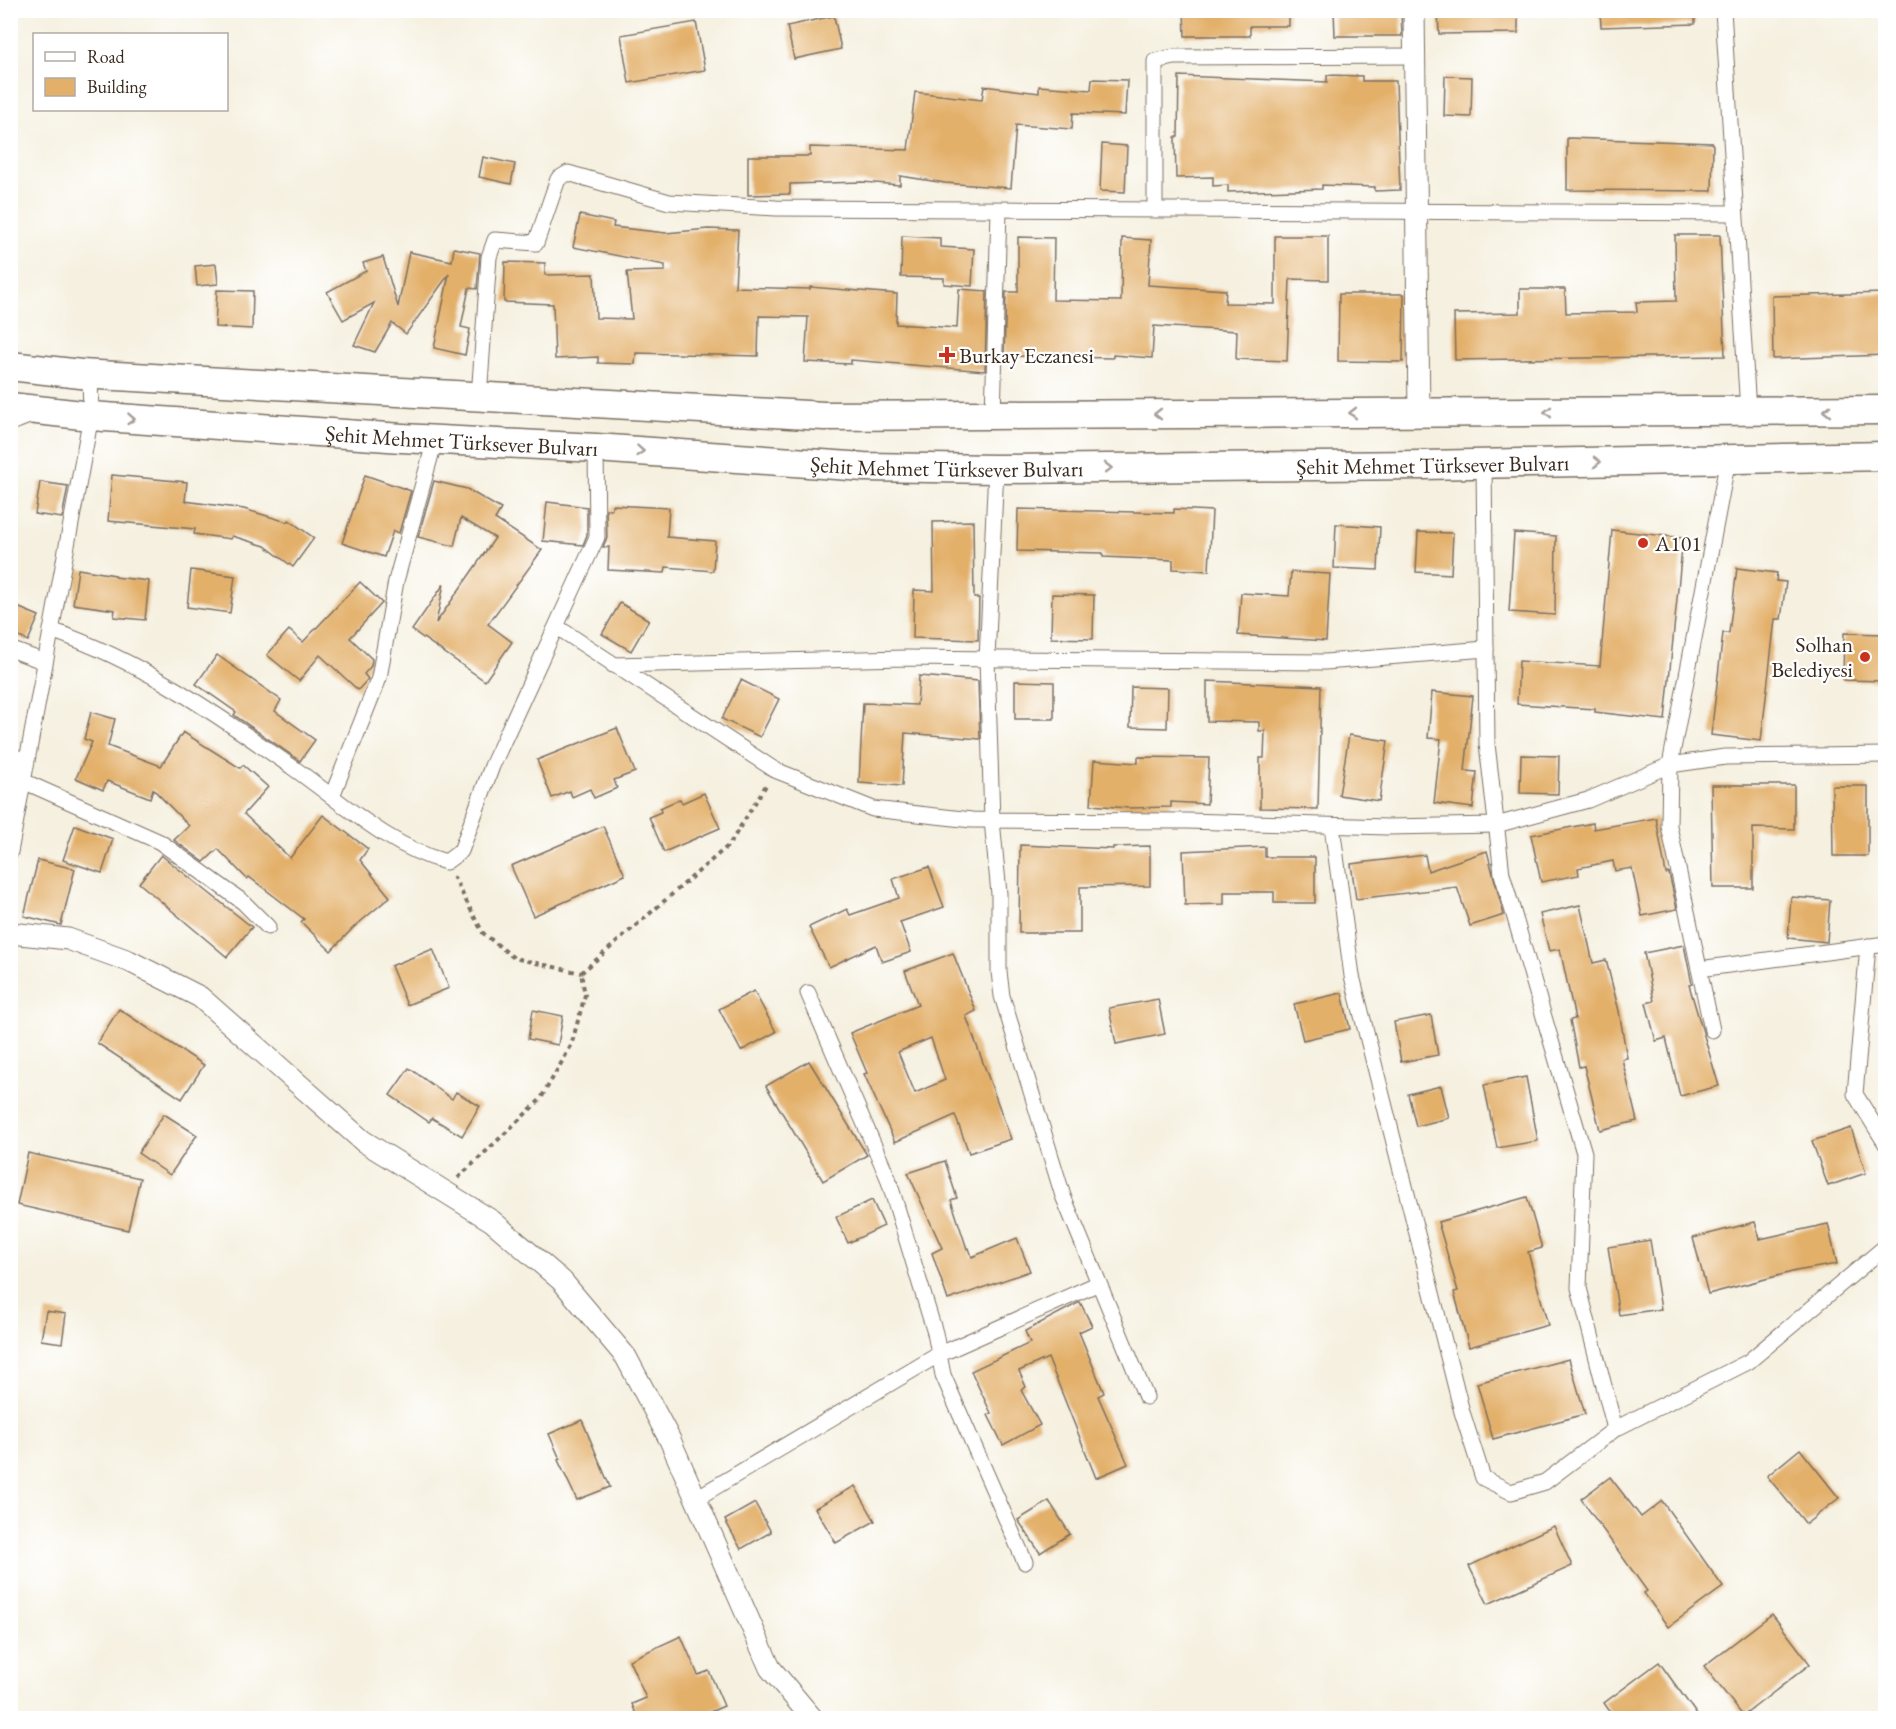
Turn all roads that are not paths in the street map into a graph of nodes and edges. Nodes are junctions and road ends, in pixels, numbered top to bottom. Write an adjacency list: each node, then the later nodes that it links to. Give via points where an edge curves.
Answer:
1 (1414, 10): 3 (street)
2 (1723, 10): 7 (street)
3 (1414, 56): 4 (street, via 1174,57 1155,61); 6 (street)
4 (1155, 209): 5 (street); 6 (street)
5 (999, 210): 10 (street, via 776,208 669,202 568,172 558,179 536,243 495,240 489,256); 16 (street)
6 (1416, 211): 7 (street); 15 (street)
7 (1735, 213): 14 (street)
8 (10, 366): 9 (highway, Şehit Mehmet Türksever Bulvarı)
9 (90, 374): 10 (highway, Şehit Mehmet Türksever Bulvarı); 17 (street)
10 (479, 397): 16 (highway, Şehit Mehmet Türksever Bulvarı, via 824,416)
11 (10, 407): 13 (highway, Şehit Mehmet Türksever Bulvarı)
12 (1886, 410): 14 (highway, Şehit Mehmet Türksever Bulvarı, one-way to 14)
13 (51, 411): 17 (highway, Şehit Mehmet Türksever Bulvarı); 18 (lane)
14 (1748, 411): 15 (highway, Şehit Mehmet Türksever Bulvarı, one-way to 15)
15 (1419, 413): 16 (highway, Şehit Mehmet Türksever Bulvarı, one-way to 16)
16 (993, 415)
17 (92, 416): 19 (highway, Şehit Mehmet Türksever Bulvarı, one-way to 19); 26 (street)
18 (10, 427)
19 (435, 440): 20 (highway, Şehit Mehmet Türksever Bulvarı); 37 (street, via 396,580 379,678)
20 (596, 448): 24 (highway, Şehit Mehmet Türksever Bulvarı, one-way to 24, via 864,467); 25 (street, via 597,537)
21 (1886, 456): 22 (highway, Şehit Mehmet Türksever Bulvarı)
22 (1728, 459): 23 (highway, Şehit Mehmet Türksever Bulvarı, one-way to 22); 35 (street)
23 (1484, 464): 24 (highway, Şehit Mehmet Türksever Bulvarı, one-way to 23); 28 (street)
24 (996, 469): 29 (street)
25 (557, 627): 31 (street); 37 (street, via 492,766 461,851 446,862 421,855 394,841)
26 (51, 630): 30 (street); 37 (street, via 95,645 160,677)
27 (10, 649): 30 (street)
28 (1486, 649): 29 (street, via 1325,662); 39 (street, via 1487,744)
29 (987, 659): 31 (street); 38 (street)
30 (45, 662): 34 (street)
31 (614, 665): 38 (street, via 776,770 873,808)
32 (1886, 755): 35 (street, via 1725,757)
33 (10, 758): 34 (street)
34 (27, 758): 36 (street)
35 (1670, 765): 39 (street, via 1588,800); 46 (street, via 1669,826)
36 (23, 781): 41 (street); 42 (street, via 160,842 243,902)
37 (332, 796)
38 (992, 820): 40 (street); 51 (street, via 1002,996 1063,1196)
39 (1496, 825): 40 (street); 54 (street, via 1502,874 1584,1153 1579,1288)
40 (1332, 826): 54 (street, via 1352,976 1462,1412 1483,1478 1511,1492 1545,1482)
41 (10, 852)
42 (268, 927)
43 (10, 933): 55 (street, via 68,939 129,961 200,997 363,1141 492,1221 562,1281 626,1357 670,1440)
44 (1886, 944): 45 (street)
45 (1868, 946): 46 (street); 49 (street, via 1855,1094)
46 (1699, 969): 48 (street)
47 (808, 993): 52 (street, via 888,1178 935,1333)
48 (1712, 1030)
49 (1886, 1144)
50 (1886, 1246): 54 (street, via 1748,1362)
51 (1097, 1284): 52 (street); 53 (street)
52 (938, 1355): 55 (street); 56 (street, via 943,1375)
53 (1146, 1397)
54 (1615, 1429)
55 (695, 1499): 57 (street, via 770,1668)
56 (1025, 1562)
57 (812, 1719)

